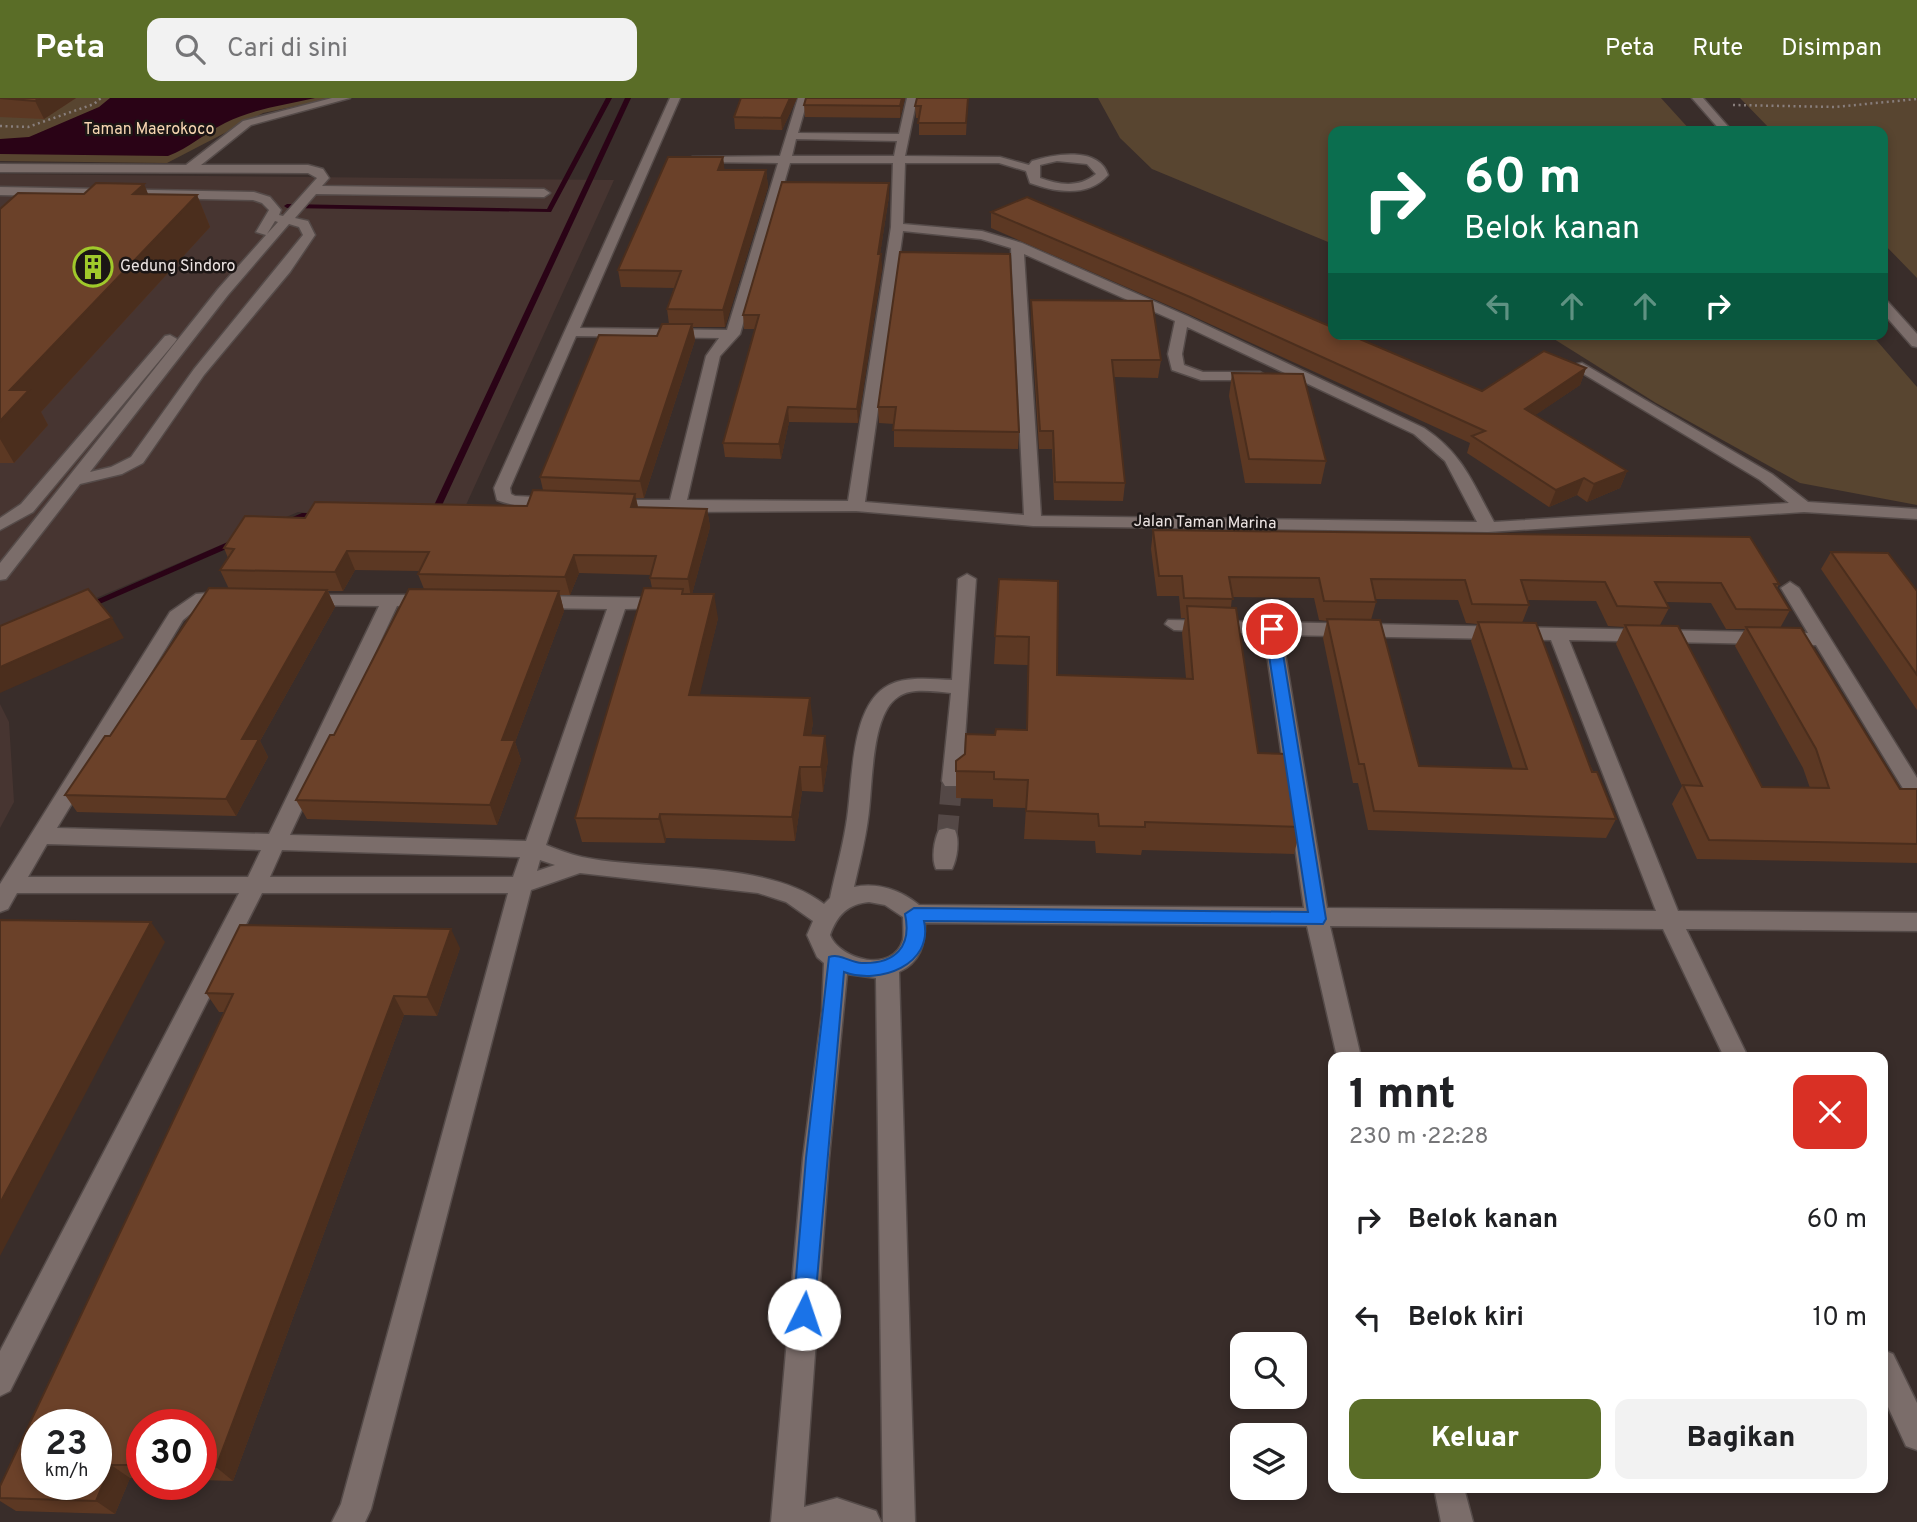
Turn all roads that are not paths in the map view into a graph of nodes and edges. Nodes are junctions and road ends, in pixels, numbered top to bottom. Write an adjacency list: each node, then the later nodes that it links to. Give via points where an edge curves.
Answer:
1 (345, 98): 12 (street, via 247,123)
2 (675, 98): 25 (street, via 657,158)
3 (803, 98): 7 (street)
4 (912, 98): 8 (street)
5 (1700, 102): 6 (street)
6 (1722, 126)
7 (792, 136): 8 (street); 10 (street)
8 (905, 138): 11 (street)
9 (678, 158): 10 (street)
10 (786, 159): 11 (street); 26 (street)
11 (899, 159): 14 (street, via 1000,160); 21 (street)
12 (191, 167): 13 (street); 15 (street, via 308,169 323,178)
13 (0, 168)
14 (1032, 169): 14 (street, via 1034,180 1065,188 1090,184 1102,175 1100,167 1075,158 1042,160)
15 (313, 190): 18 (street); 20 (street)
16 (0, 191): 17 (street)
17 (30, 191): 19 (street); 20 (street, via 246,194 260,197)
18 (544, 193)
19 (10, 208)
20 (283, 216): 30 (street); 30 (street, via 304,224 309,235 137,460 116,471); 38 (street, via 27,508)
21 (897, 227): 22 (street, via 982,235); 33 (street)
22 (1017, 246): 24 (street); 37 (street)
23 (1888, 311): 27 (street)
24 (1182, 319): 29 (street); 29 (street, via 1175,354 1177,367 1188,373)
25 (572, 332): 26 (street); 31 (street, via 502,488 503,497 513,501)
26 (733, 334): 34 (street, via 713,356)
27 (1917, 343)
28 (1581, 367): 35 (street, via 1766,477)
29 (1301, 376): 39 (street, via 1419,431 1443,447)
30 (76, 480): 40 (street)
31 (568, 503)
32 (595, 504): 34 (street, Jalan Taman Marina)
33 (856, 506): 34 (street, Jalan Taman Marina); 37 (street, Jalan Taman Marina)
34 (677, 507)
35 (1804, 507): 36 (street, Jalan Taman Marina); 39 (street, Jalan Taman Marina)
36 (1917, 514)
37 (1033, 521): 39 (street, Jalan Taman Marina)
38 (0, 525)
39 (1488, 527)
40 (1, 576)
41 (967, 579): 54 (street)
42 (1790, 588): 53 (street)
43 (252, 597): 57 (street, via 210,597 181,610)
44 (279, 598): 45 (street)
45 (391, 600): 46 (street); 59 (street)
46 (445, 601)
47 (511, 602): 48 (street)
48 (618, 603): 49 (street); 60 (street)
49 (687, 604)
50 (1174, 624): 51 (street)
51 (1272, 629): 52 (street); 68 (street)
52 (1558, 635): 53 (street); 69 (street)
53 (1819, 639): 56 (street)
54 (961, 687): 55 (street); 66 (street, via 904,687 879,703 866,749 860,804)
55 (952, 781)
56 (1917, 795)
57 (41, 836): 59 (street); 65 (street)
58 (947, 836): 61 (street)
59 (276, 842): 60 (street); 63 (street)
60 (533, 849): 62 (street); 64 (street)
61 (944, 863)
62 (580, 864): 64 (street); 66 (street, via 758,885)
63 (256, 883): 64 (street); 65 (street); 76 (street)
64 (521, 885): 79 (street)
65 (6, 894)
66 (832, 910): 67 (street, via 863,893 902,901); 71 (street, via 820,934 824,949)
67 (914, 914): 68 (street); 72 (street, via 918,934 908,954)
68 (1317, 919): 69 (street); 73 (street)
69 (1671, 921): 70 (street); 74 (street)
70 (1917, 922)
71 (836, 962): 72 (street, via 860,971); 80 (street)
72 (887, 968): 83 (street)
73 (1348, 1052)
74 (1734, 1052)
75 (1888, 1374): 77 (street)
76 (0, 1381)
77 (1917, 1435)
78 (1450, 1493): 84 (street)
79 (348, 1522)
80 (787, 1522)
81 (806, 1522): 82 (street, via 837,1514)
82 (865, 1522)
83 (898, 1522)
84 (1457, 1522)

